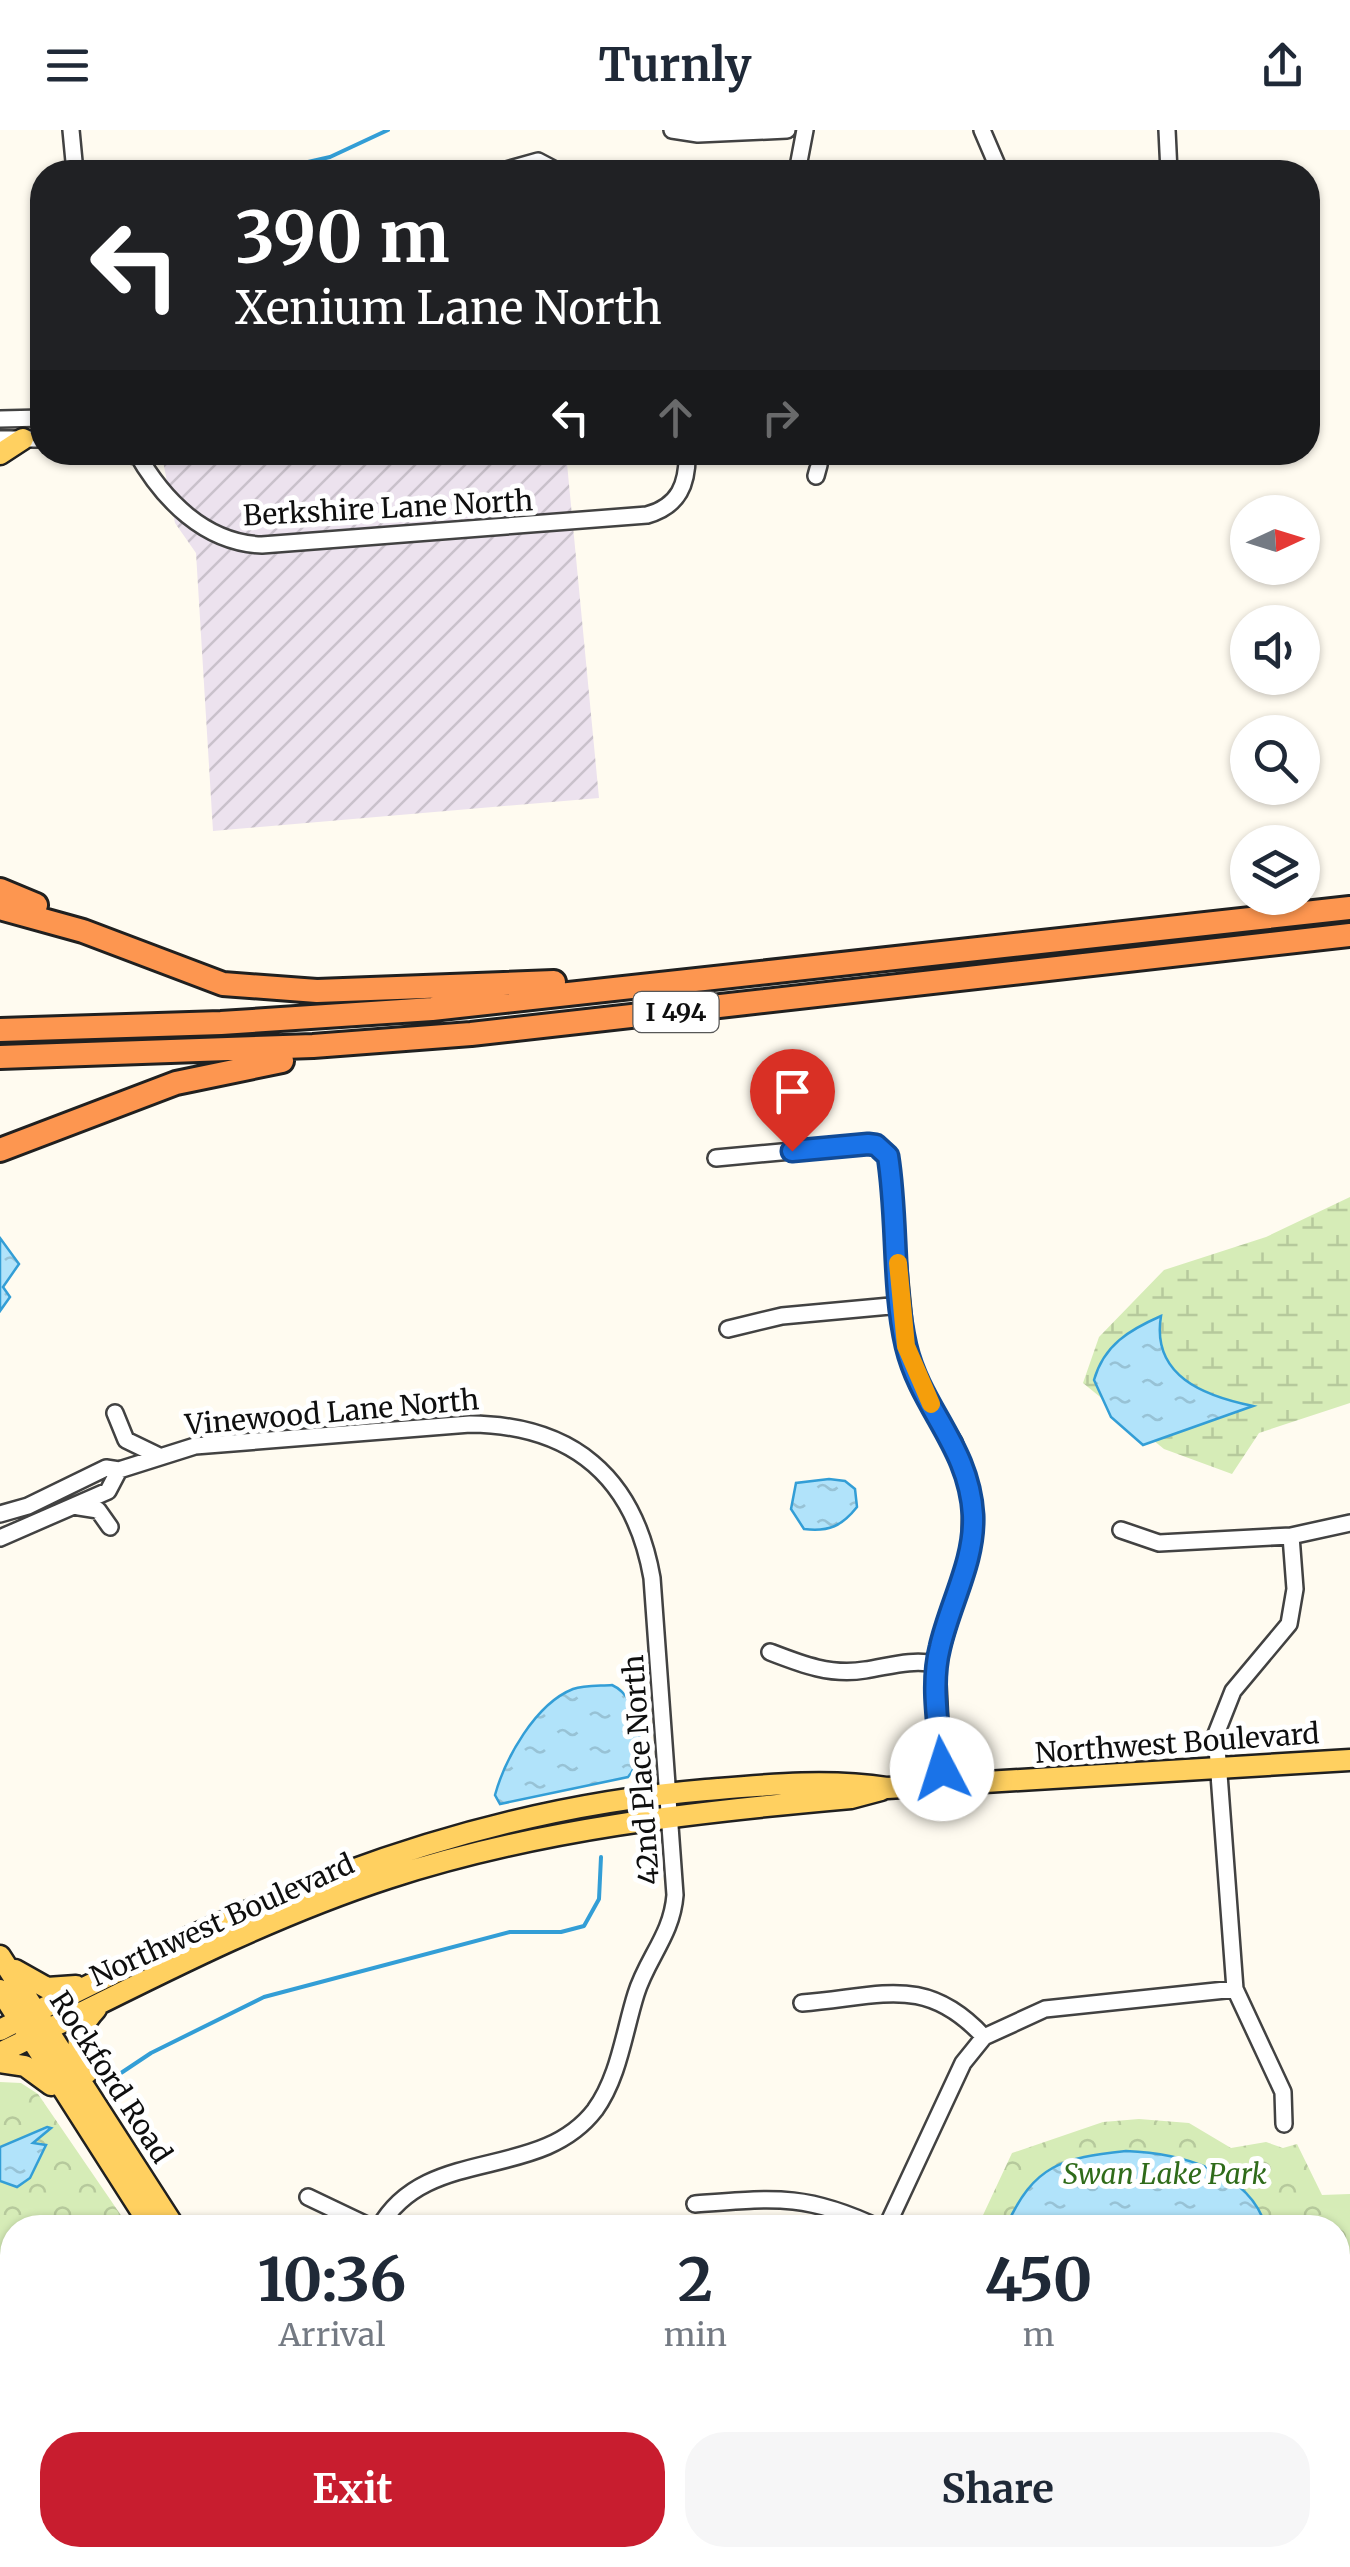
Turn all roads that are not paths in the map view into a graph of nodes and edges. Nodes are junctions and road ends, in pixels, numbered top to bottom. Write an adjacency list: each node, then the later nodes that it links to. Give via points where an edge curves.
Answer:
1 (72, 130): 7 (street)
2 (672, 130): 3 (street)
3 (788, 130)
4 (804, 130): 8 (street)
5 (982, 130): 9 (street)
6 (1167, 130): 10 (street)
7 (74, 160)
8 (800, 160)
9 (995, 160)
10 (1168, 160)
11 (0, 418): 12 (street)
12 (30, 418)
13 (0, 439): 14 (street)
14 (30, 439)
15 (30, 440): 16 (main road)
16 (0, 454)
17 (146, 465): 18 (street, Berkshire Lane North, via 190,519 242,544 647,515 673,503)
18 (687, 465)
19 (819, 465): 20 (street)
20 (816, 476)
21 (0, 890): 24 (highway)
22 (0, 908): 24 (highway)
23 (1350, 908): 26 (highway, I 494)
24 (83, 931): 26 (highway, via 198,976 258,987 376,990 625,978)
25 (1350, 935): 28 (highway, I 494)
26 (652, 985): 27 (highway, I 494, via 240,1022)
27 (0, 1030)
28 (428, 1038): 29 (highway, I 494); 30 (highway, via 199,1077)
29 (0, 1058)
30 (0, 1150)
31 (716, 1158): 32 (street, via 876,1145 888,1156)
32 (901, 1306): 33 (street, via 782,1316); 46 (street, via 914,1371 954,1442 971,1494 970,1548)
33 (728, 1329)
34 (115, 1414): 35 (street, via 126,1440)
35 (158, 1455): 36 (street, Vinewood Lane North, via 224,1443 494,1424 540,1432); 37 (street, Vinewood Lane North)
36 (600, 1468): 51 (street, 42nd Place North, via 630,1506 647,1550)
37 (120, 1470): 38 (street, Vinewood Lane North, via 108,1491); 39 (street, Vinewood Lane North, via 106,1468)
38 (75, 1508): 41 (street, via 98,1510); 44 (street, Vinewood Lane North)
39 (0, 1514)
40 (1350, 1522): 43 (street)
41 (110, 1527)
42 (1121, 1530): 43 (street, via 1160,1543)
43 (1291, 1536): 48 (street, via 1289,1624 1225,1703 1216,1734)
44 (0, 1538)
45 (770, 1652): 46 (street, via 825,1670)
46 (937, 1664): 49 (street)
47 (1350, 1760): 48 (main road, Northwest Boulevard)
48 (1217, 1768): 49 (main road, Northwest Boulevard); 55 (street)
49 (943, 1785): 50 (main road, Northwest Boulevard)
50 (887, 1788): 51 (main road, Northwest Boulevard, via 849,1782); 52 (main road, Northwest Boulevard, via 852,1798)
51 (668, 1793): 52 (street, 42nd Place North); 54 (main road, Northwest Boulevard, via 522,1818 388,1854 264,1901)
52 (668, 1815): 57 (main road, Northwest Boulevard, via 529,1839 385,1878 248,1932); 71 (street, 42nd Place North, via 674,1914 640,1980 595,2109 544,2151 428,2180)
53 (0, 1955): 54 (main road, via 47,1988); 59 (main road, Rockford Road)
54 (97, 1982): 59 (main road, Northwest Boulevard)
55 (1235, 1989): 60 (street, via 1045,2009); 64 (street, via 1283,2092)
56 (0, 1990): 59 (main road, Rockford Road)
57 (100, 2004): 59 (main road, Northwest Boulevard); 65 (main road, via 82,2025 77,2048 114,2114)
58 (802, 2004): 60 (street, via 924,1994 951,2005)
59 (26, 2026): 61 (main road, Northwest Boulevard); 63 (main road, Rockford Road); 65 (main road, Rockford Road)
60 (984, 2037): 73 (street, via 963,2062)
61 (0, 2054)
62 (0, 2062): 63 (main road, via 35,2070)
63 (66, 2096): 68 (main road, Rockford Road)
64 (1284, 2124)
65 (114, 2132): 69 (main road, Rockford Road)
66 (308, 2197): 70 (street)
67 (694, 2204): 72 (street, via 799,2198)
68 (144, 2215)
69 (168, 2215)
70 (347, 2215)
71 (387, 2215)
72 (853, 2215)
73 (889, 2215)

